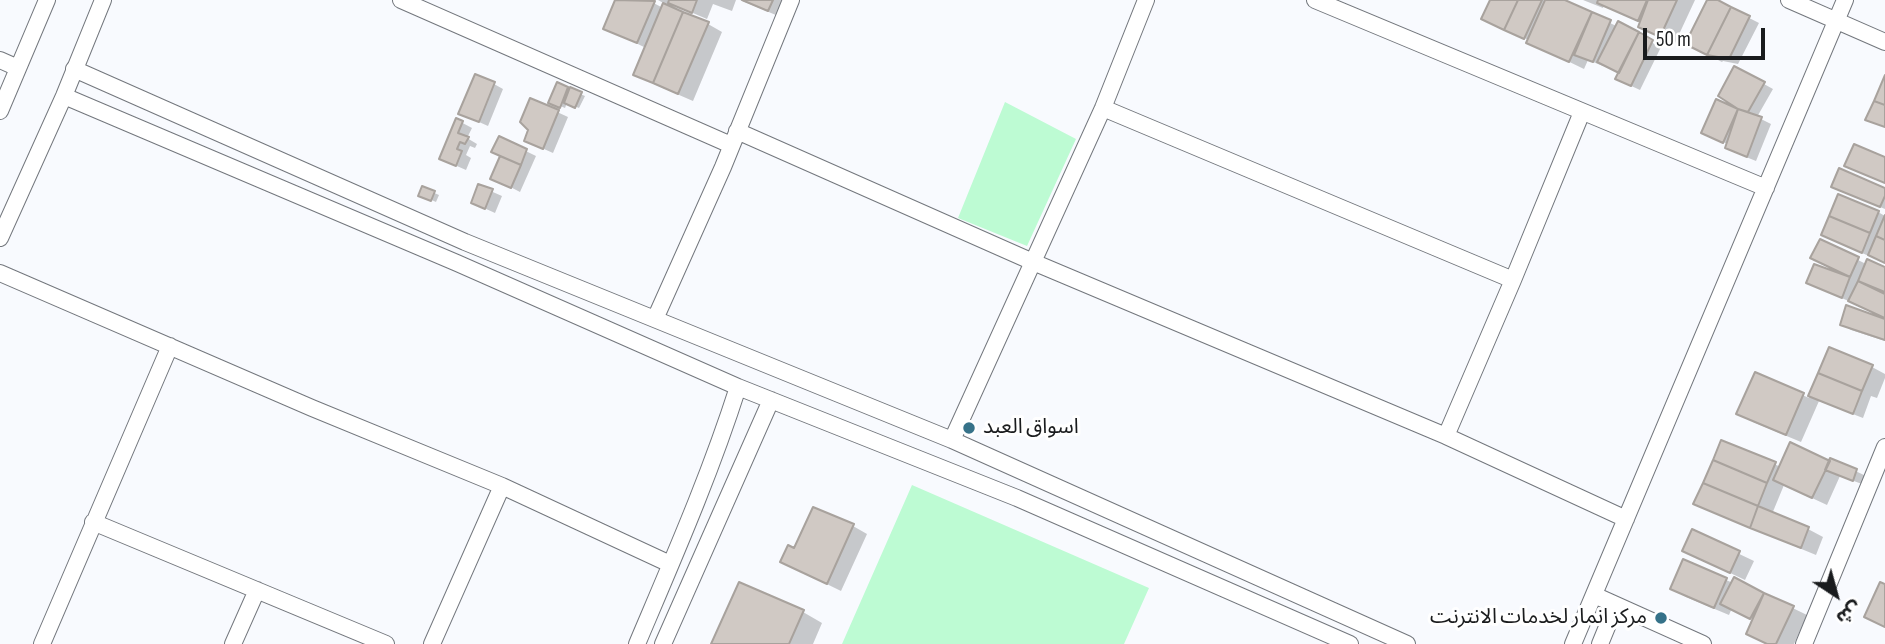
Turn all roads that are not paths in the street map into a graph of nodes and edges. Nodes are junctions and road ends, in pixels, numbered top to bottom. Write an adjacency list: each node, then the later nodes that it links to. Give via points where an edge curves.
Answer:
1 (47, 0): 12 (street)
2 (103, 0): 13 (street)
3 (401, 0): 18 (street)
4 (791, 0): 18 (street)
5 (1146, 0): 15 (street)
6 (1315, 0): 17 (street)
7 (1788, 0): 9 (street)
8 (1845, 0): 9 (street)
9 (1836, 22): 10 (street); 19 (street)
10 (1885, 42)
11 (0, 61): 12 (street)
12 (18, 68): 16 (street)
13 (74, 69): 14 (street); 21 (street)
14 (64, 96): 20 (street); 23 (street)
15 (1103, 108): 22 (street); 25 (street)
16 (0, 111)
17 (1582, 112): 19 (street); 25 (street)
18 (734, 138): 22 (street); 26 (street)
19 (1766, 188): 38 (street)
20 (0, 238)
21 (466, 242): 23 (street); 26 (street)
22 (1033, 262): 30 (street); 31 (street)
23 (457, 263): 28 (street)
24 (0, 273): 27 (street)
25 (1513, 280): 30 (street)
26 (655, 319): 31 (street)
27 (170, 346): 34 (street); 39 (street)
28 (738, 387): 29 (street); 35 (street)
29 (771, 400): 36 (street); 37 (street)
30 (1446, 436): 38 (street)
31 (951, 440): 33 (street)
32 (1885, 447): 55 (street)
33 (1028, 475): 36 (street); 51 (street)
34 (502, 486): 40 (street); 47 (street)
35 (702, 488): 37 (street); 40 (street)
36 (1017, 498): 50 (street)
37 (726, 499): 49 (street)
38 (1626, 519): 42 (street)
39 (93, 522): 41 (street); 44 (street)
40 (670, 564): 48 (street)
41 (257, 590): 45 (street); 46 (street)
42 (1594, 595): 43 (street); 52 (street)
43 (1616, 605): 53 (street); 54 (street)
44 (42, 644)
45 (233, 644)
46 (386, 644)
47 (432, 644)
48 (637, 644)
49 (663, 644)
50 (1350, 644)
51 (1408, 644)
52 (1573, 644)
53 (1600, 644)
54 (1703, 644)
55 (1804, 644)

